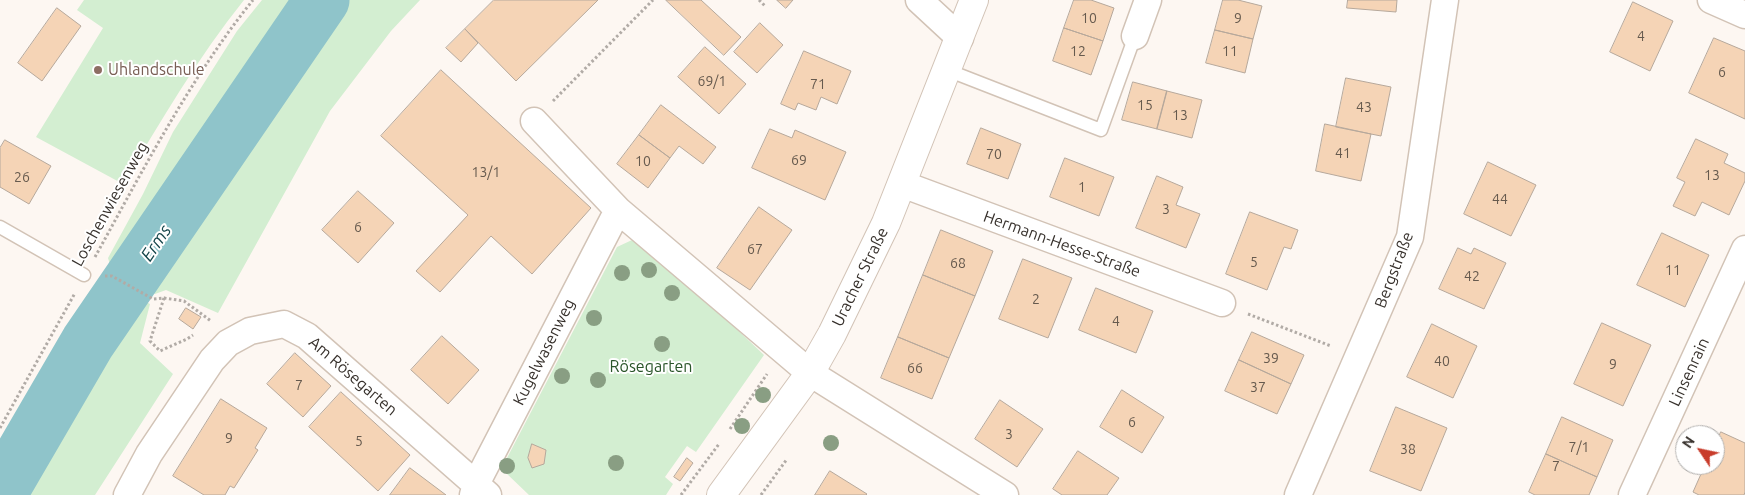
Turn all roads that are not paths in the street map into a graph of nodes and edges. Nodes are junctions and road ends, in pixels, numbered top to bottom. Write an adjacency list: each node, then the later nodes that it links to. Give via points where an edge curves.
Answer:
1 (919, 0): 8 (street)
2 (974, 0): 8 (street, Uracher Straße)
3 (1148, 0): 7 (street)
4 (1445, 0): 22 (street, Bergstraße, via 1410,238)
5 (1711, 0): 6 (street)
6 (1745, 16)
7 (1135, 36): 9 (lane, via 1101,130)
8 (960, 38): 9 (street, Uracher Straße)
9 (947, 70): 11 (street, Uracher Straße)
10 (534, 121): 12 (street)
11 (902, 184): 16 (street, Hermann-Hesse-Straße); 17 (street, Uracher Straße, via 862,274)
12 (618, 210): 17 (street); 18 (street, Kugelwasenweg)
13 (0, 227): 15 (lane)
14 (1745, 249): 23 (street, Linsenrain)
15 (84, 275)
16 (1222, 303)
17 (810, 372): 20 (street, Uracher Straße); 21 (street)
18 (479, 491): 19 (street, Am Rösegarten, via 307,336 284,324 250,331 228,343 212,360 149,454)
19 (127, 495)
20 (721, 495)
21 (1005, 495)
22 (1298, 495)
23 (1632, 495)

